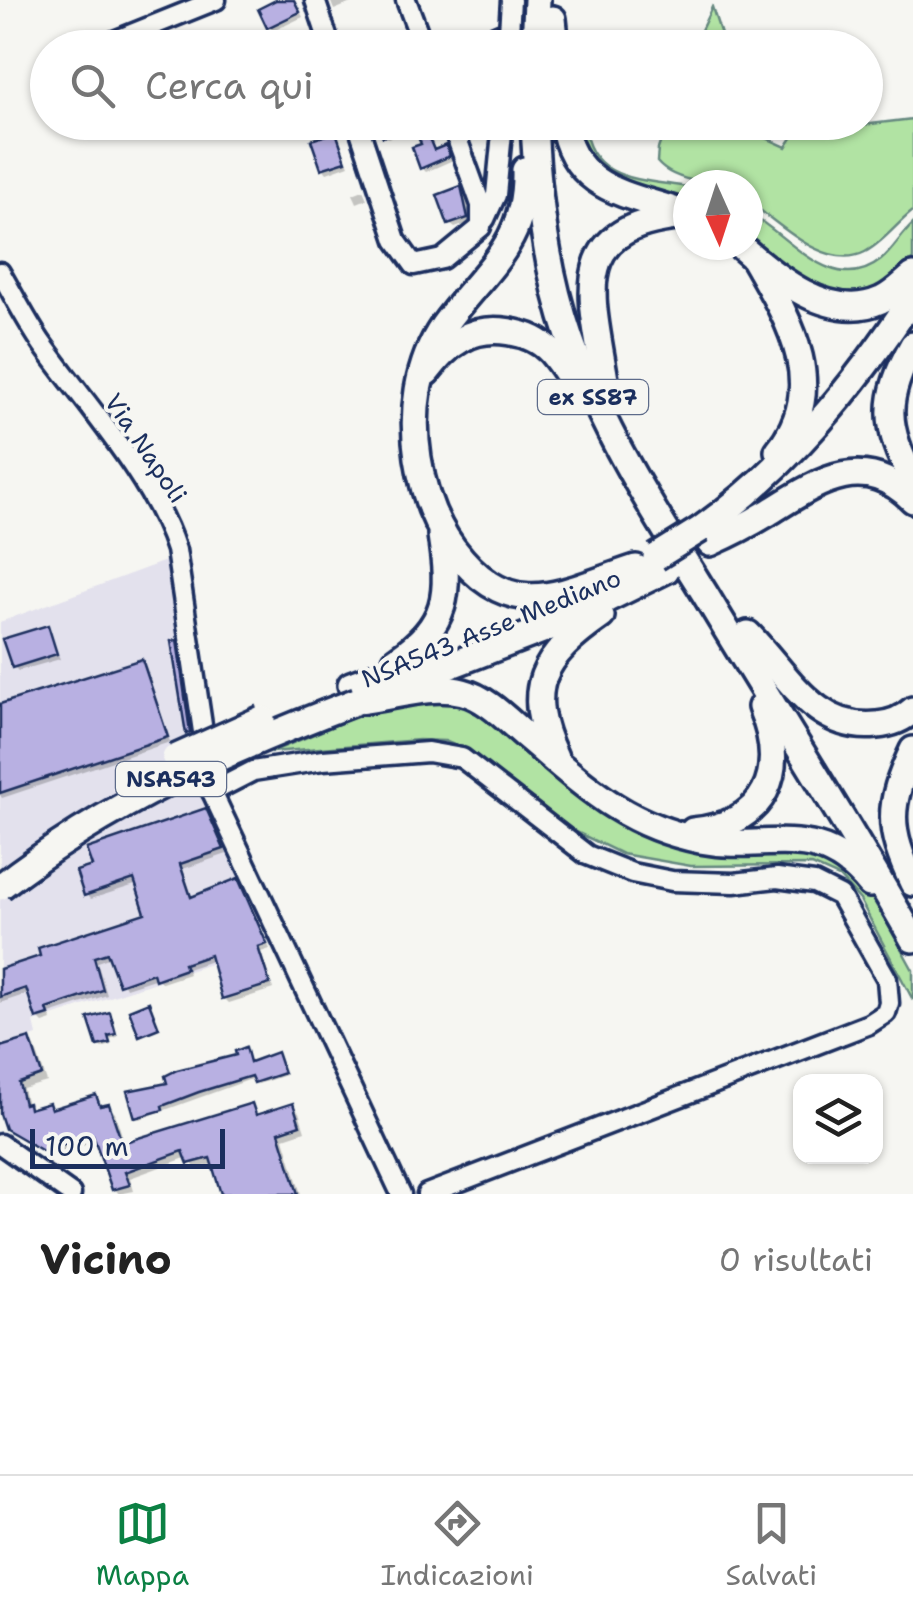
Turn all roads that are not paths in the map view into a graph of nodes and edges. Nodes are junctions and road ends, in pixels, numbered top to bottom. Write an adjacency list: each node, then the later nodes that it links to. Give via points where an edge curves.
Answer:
1 (216, 0): 6 (street)
2 (314, 0): 7 (street)
3 (406, 0): 8 (street)
4 (511, 0): 9 (street)
5 (548, 6): 10 (highway)
6 (141, 30)
7 (325, 30)
8 (417, 30)
9 (509, 30)
10 (541, 30)
11 (363, 140): 20 (street, via 396,240 414,264 442,258)
12 (458, 140): 20 (street, via 482,204)
13 (501, 140): 20 (street, via 496,195)
14 (524, 140): 28 (highway, via 522,212 513,239 442,328)
15 (536, 140): 30 (highway, ex SS87, via 557,296)
16 (551, 140): 29 (highway, via 563,247)
17 (568, 140): 18 (highway, via 589,176)
18 (673, 211)
19 (673, 217): 29 (highway, via 618,235 595,270 591,300)
20 (481, 227)
21 (751, 260): 33 (highway, via 792,332 803,384 801,411 791,434)
22 (757, 260): 24 (highway, via 802,291 840,306 882,300)
23 (0, 272): 42 (street, Via Napoli, via 39,340 168,524)
24 (913, 276)
25 (913, 297): 33 (highway, NSA543 Asse Mediano / NSA543, via 828,415)
26 (913, 328): 35 (highway, NSA543 Asse Mediano / NSA543, via 821,448 772,494)
27 (913, 345): 31 (highway, via 889,405 891,432)
28 (421, 380): 30 (highway, via 464,337 508,331 530,338 549,349); 34 (highway, via 416,445)
29 (606, 386): 37 (highway)
30 (619, 451): 37 (highway, ex SS87)
31 (913, 480)
32 (913, 500): 35 (highway, via 887,480 844,474 740,530)
33 (731, 508): 35 (highway, NSA543 Asse Mediano / NSA543)
34 (440, 530): 36 (highway, via 477,576 516,596 551,595); 38 (highway, via 446,598 437,622)
35 (705, 536): 36 (highway, NSA543 Asse Mediano / NSA543)
36 (653, 565): 38 (highway, NSA543 Asse Mediano / NSA543); 41 (highway, via 555,652 540,678 538,706)
37 (741, 638): 39 (highway, via 835,722 887,724); 43 (highway, via 772,734 769,787 749,812 728,824); 47 (highway, ex SS87); 48 (highway, ex SS87)
38 (354, 693): 41 (highway, via 392,698 421,690 465,692); 44 (highway, NSA543 Asse Mediano / NSA543, bridge, via 218,737 82,807); 46 (highway, NSA543 Asse Mediano / NSA543, bridge, via 155,787)
39 (913, 710)
40 (913, 750): 45 (highway, via 898,782 892,833)
41 (556, 762): 43 (highway, via 616,810)
42 (212, 792): 51 (street, Via Napoli); 52 (street, via 252,770 322,760 428,752 462,758 587,855 632,872 672,881 814,882 840,896 887,980 886,1013 869,1024)
43 (672, 833): 48 (highway, via 724,843 811,844 836,853 856,867)
44 (0, 866)
45 (913, 883)
46 (0, 887)
47 (913, 906)
48 (913, 939)
49 (0, 1144): 50 (street)
50 (71, 1194)
51 (401, 1194)
52 (427, 1194)

